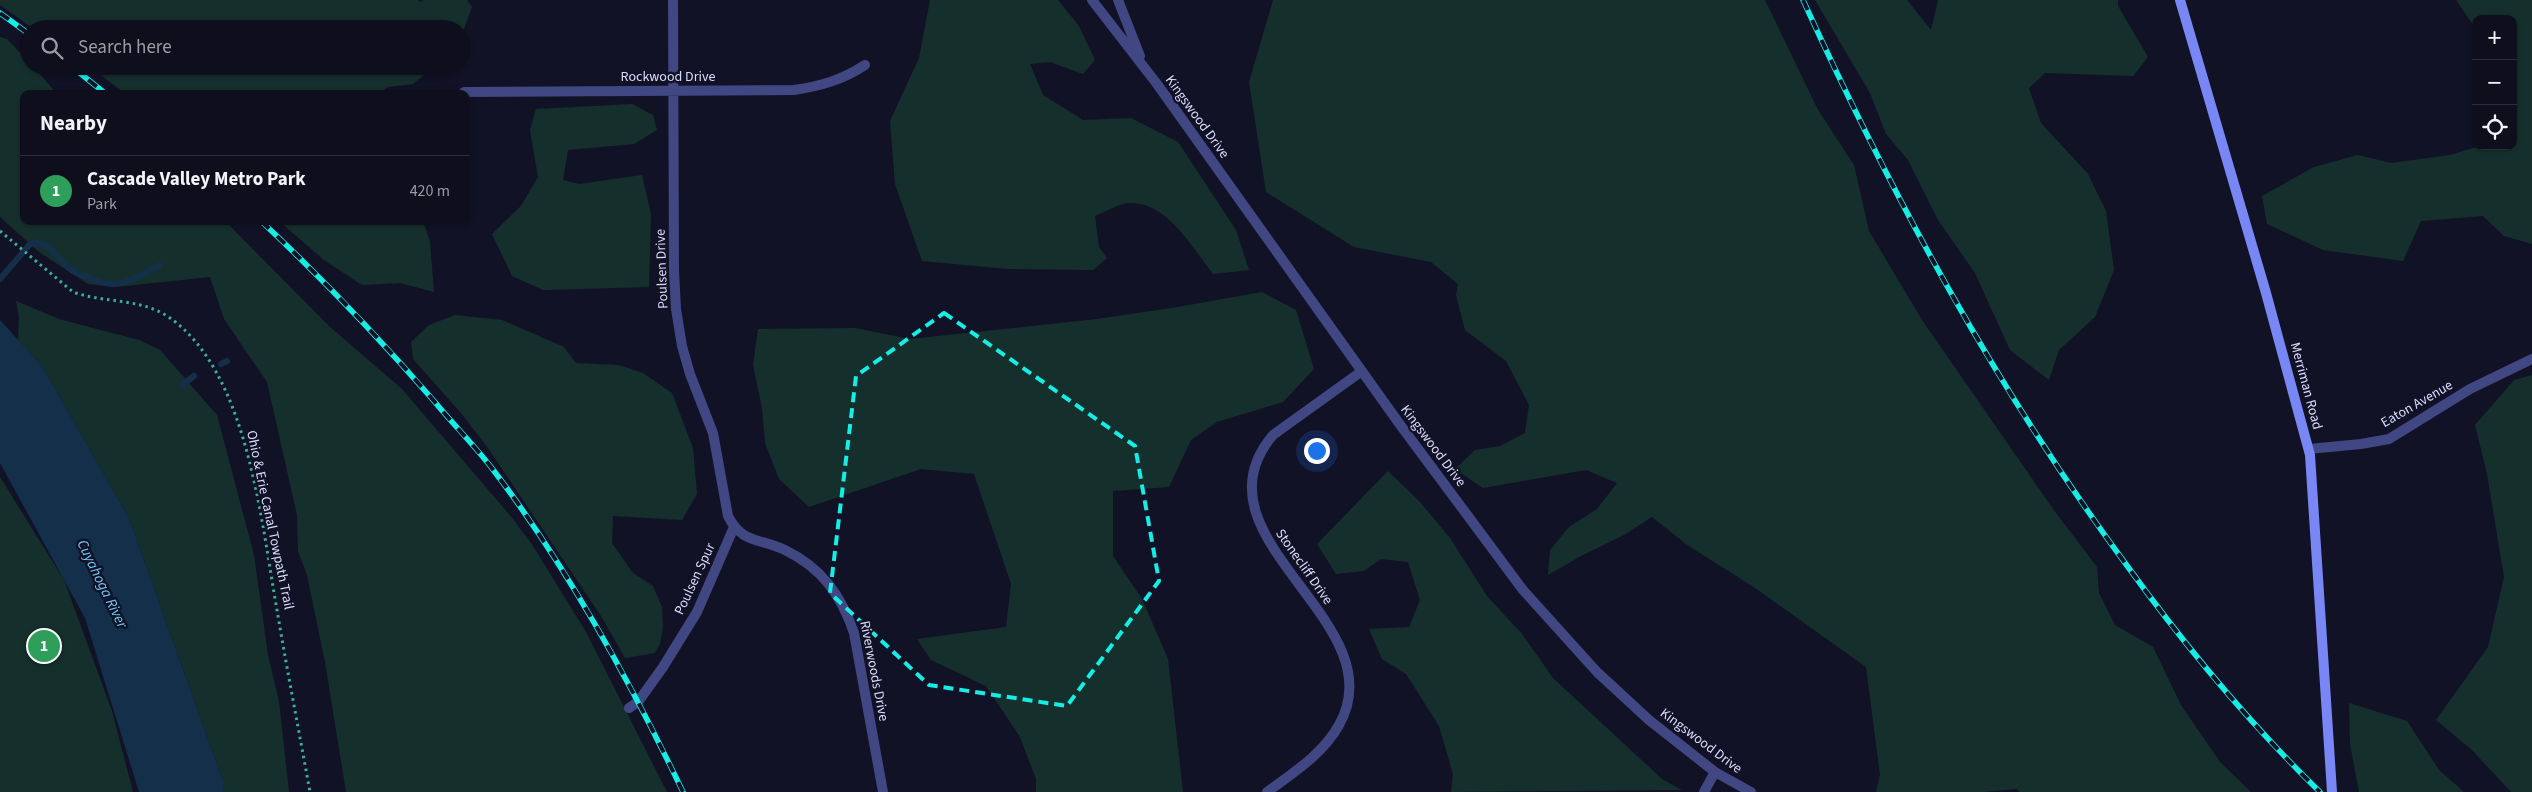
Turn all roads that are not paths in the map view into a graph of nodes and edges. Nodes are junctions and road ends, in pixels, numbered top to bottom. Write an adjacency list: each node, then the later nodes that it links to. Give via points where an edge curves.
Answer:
1 (673, 0): 8 (street, Poulsen Drive)
2 (1092, 0): 6 (street, Kingswood Drive)
3 (1118, 0): 6 (street, Kingswood Drive)
4 (2180, 0): 11 (main road, Merriman Road)
5 (866, 65): 8 (street, Rockwood Drive, via 848,77 794,90)
6 (1144, 68): 10 (street, Kingswood Drive)
7 (470, 92): 8 (street, Rockwood Drive)
8 (673, 92): 12 (street, Poulsen Drive, via 676,309 690,374 713,433 727,510)
9 (2532, 359): 11 (street, Eaton Avenue, via 2470,389 2389,439)
10 (1362, 372): 14 (street, Kingswood Drive, via 1559,632 1650,720); 16 (street, Stonecliff Drive, via 1273,435 1262,448 1254,469 1252,489 1266,539 1330,628 1346,660 1348,677 1346,708 1330,739)
11 (2309, 449): 19 (main road, Merriman Road)
12 (734, 528): 13 (street, Poulsen Spur, via 703,602 663,667 638,702); 15 (street, Riverwoods Drive, via 748,538 783,549 804,560 834,588 846,608 854,633)
13 (629, 708)
14 (1715, 772): 17 (street); 18 (street, Kingswood Drive)
15 (883, 792)
16 (1268, 792)
17 (1704, 792)
18 (1750, 792)
19 (2332, 792)

